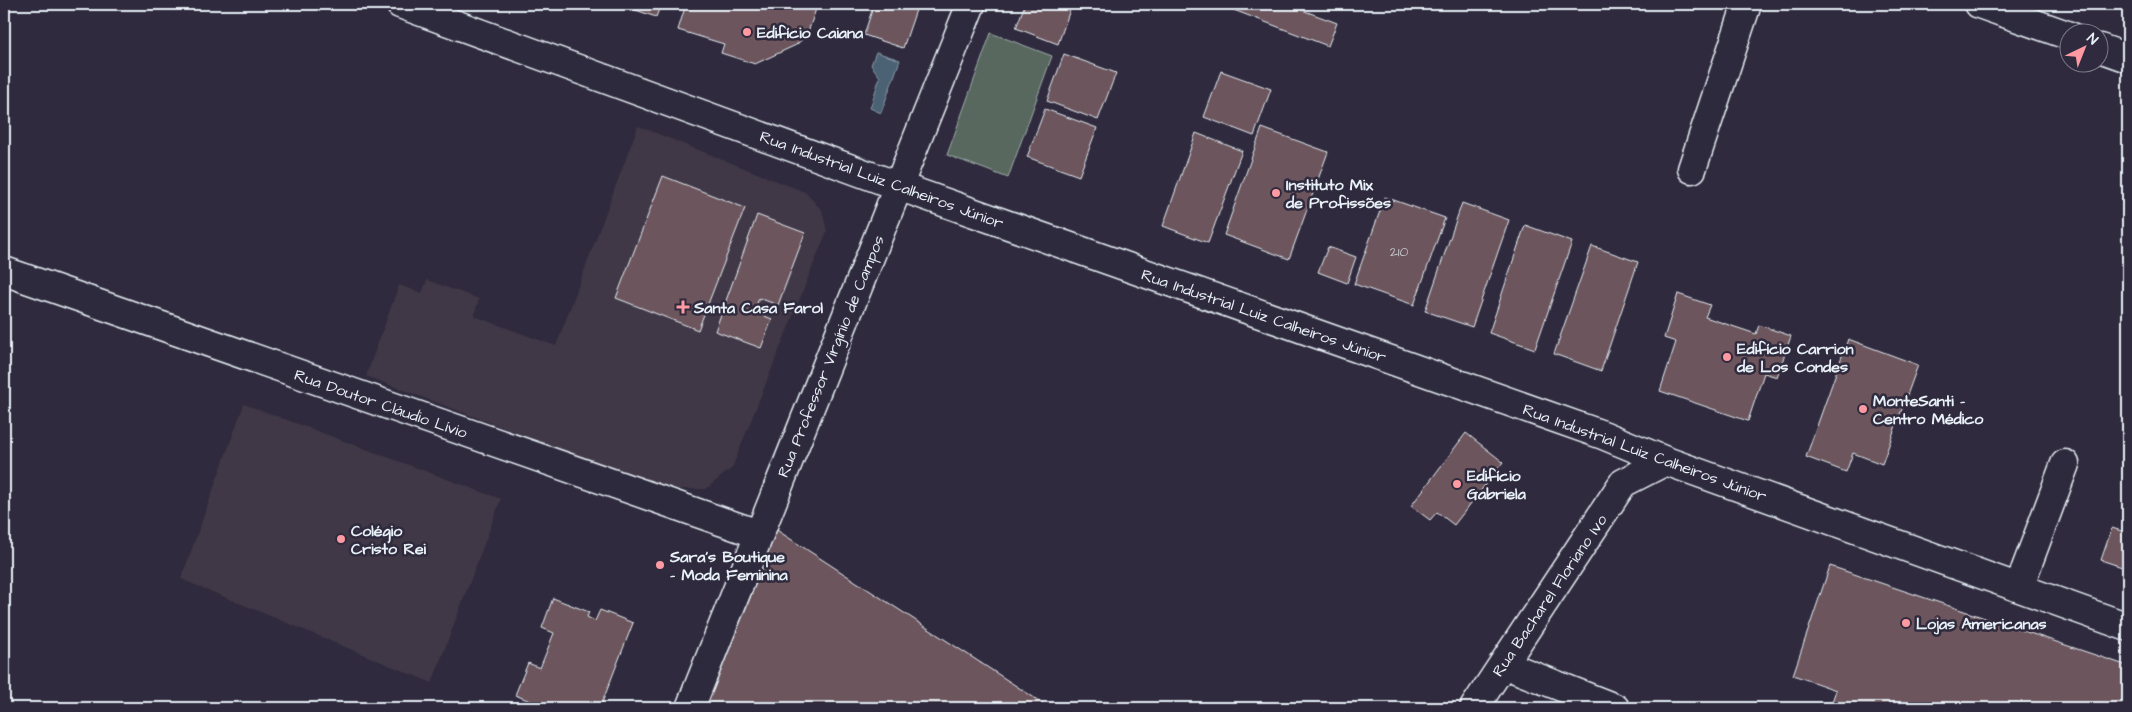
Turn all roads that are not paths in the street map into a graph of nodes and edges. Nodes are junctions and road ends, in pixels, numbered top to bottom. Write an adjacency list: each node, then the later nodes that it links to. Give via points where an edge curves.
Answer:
1 (400, 4): 9 (street, Rua Industrial Luiz Calheiros Júnior)
2 (971, 4): 9 (street, Rua Professor Virgínio de Campos)
3 (1747, 4): 8 (street)
4 (1979, 4): 5 (street)
5 (2060, 32)
6 (2110, 52): 7 (street)
7 (2128, 58)
8 (1692, 169)
9 (898, 186): 11 (street, Rua Industrial Luiz Calheiros Júnior); 15 (street, Rua Professor Virgínio de Campos)
10 (4, 271): 15 (street, Rua Doutor Cláudio Lívio)
11 (1603, 435): 12 (street, Rua Industrial Luiz Calheiros Júnior); 14 (street)
12 (1666, 461): 14 (street, Rua Bacharel Floriano Ivo); 16 (street, Rua Industrial Luiz Calheiros Júnior)
13 (2065, 464): 16 (street)
14 (1623, 483): 18 (street, Rua Bacharel Floriano Ivo)
15 (758, 534): 19 (street, Rua Professor Virgínio de Campos)
16 (2019, 587): 17 (street, Rua Industrial Luiz Calheiros Júnior)
17 (2128, 626)
18 (1503, 664): 20 (street, Rua Bacharel Floriano Ivo); 21 (street)
19 (690, 708)
20 (1474, 708)
21 (1616, 708)

